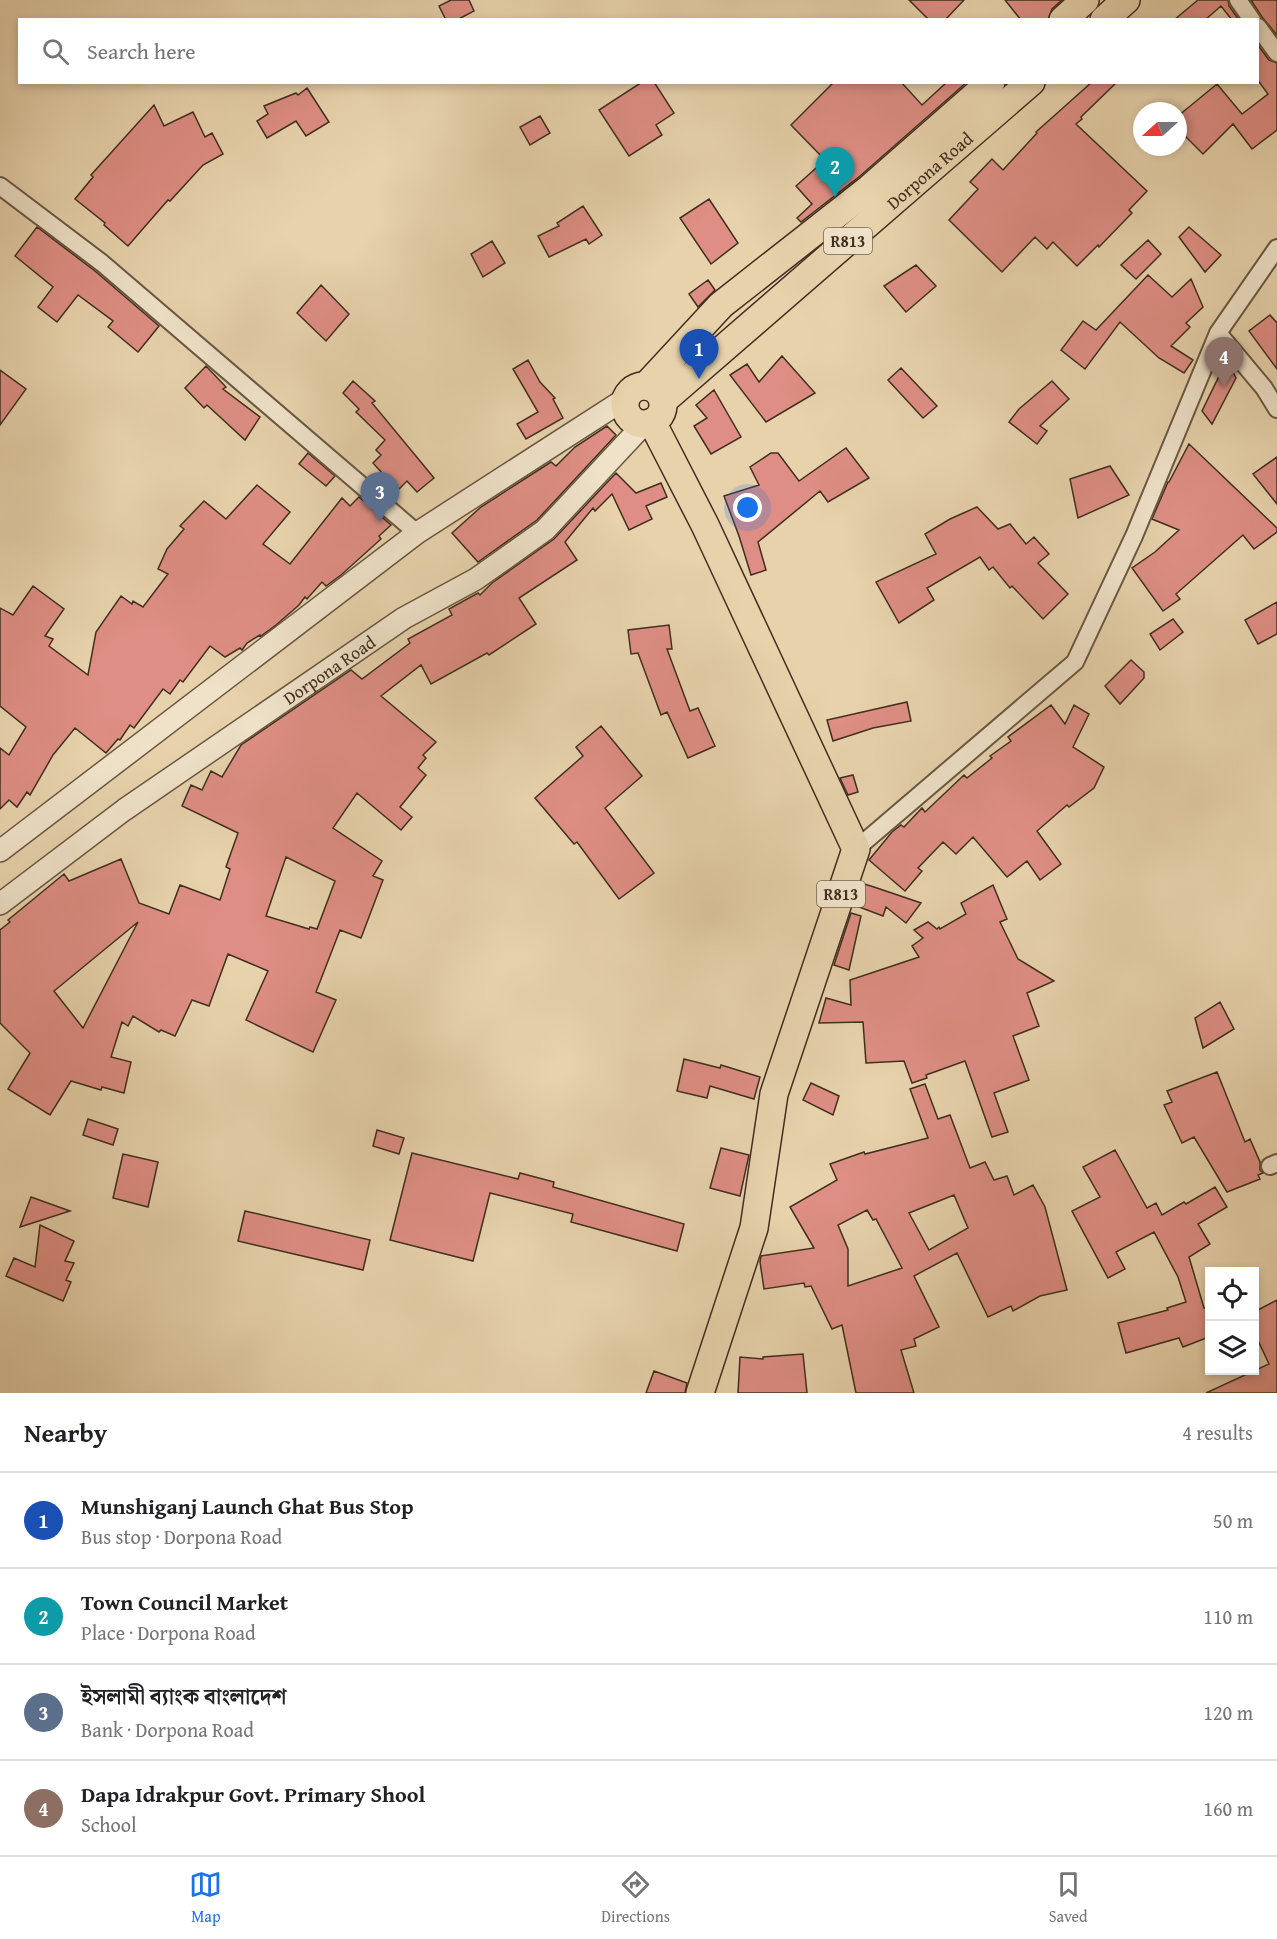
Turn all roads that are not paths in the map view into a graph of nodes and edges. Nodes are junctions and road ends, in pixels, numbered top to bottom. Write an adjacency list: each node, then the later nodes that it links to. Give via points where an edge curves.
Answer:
1 (1085, 0): 4 (main road)
2 (1126, 0): 5 (main road)
3 (1238, 0): 6 (street)
4 (1065, 18)
5 (1106, 18)
6 (1251, 18)
7 (1259, 30): 8 (street)
8 (1277, 53)
9 (989, 84): 14 (main road, Dorpona Road / R813, via 870,188 721,305)
10 (1029, 84): 14 (main road, Dorpona Road / R813)
11 (0, 186): 16 (street, via 102,262)
12 (1277, 248): 13 (street)
13 (1218, 333): 15 (street, via 1264,388); 17 (street, via 1134,536 1075,662)
14 (646, 406): 16 (street, Dorpona Road); 17 (main road); 19 (street, Dorpona Road, via 545,530 476,579 404,618 182,770)
15 (1277, 410)
16 (417, 533): 18 (street, Dorpona Road)
17 (856, 849): 20 (main road, R813, via 774,1094 754,1228)
18 (0, 851)
19 (0, 904)
20 (699, 1393)

